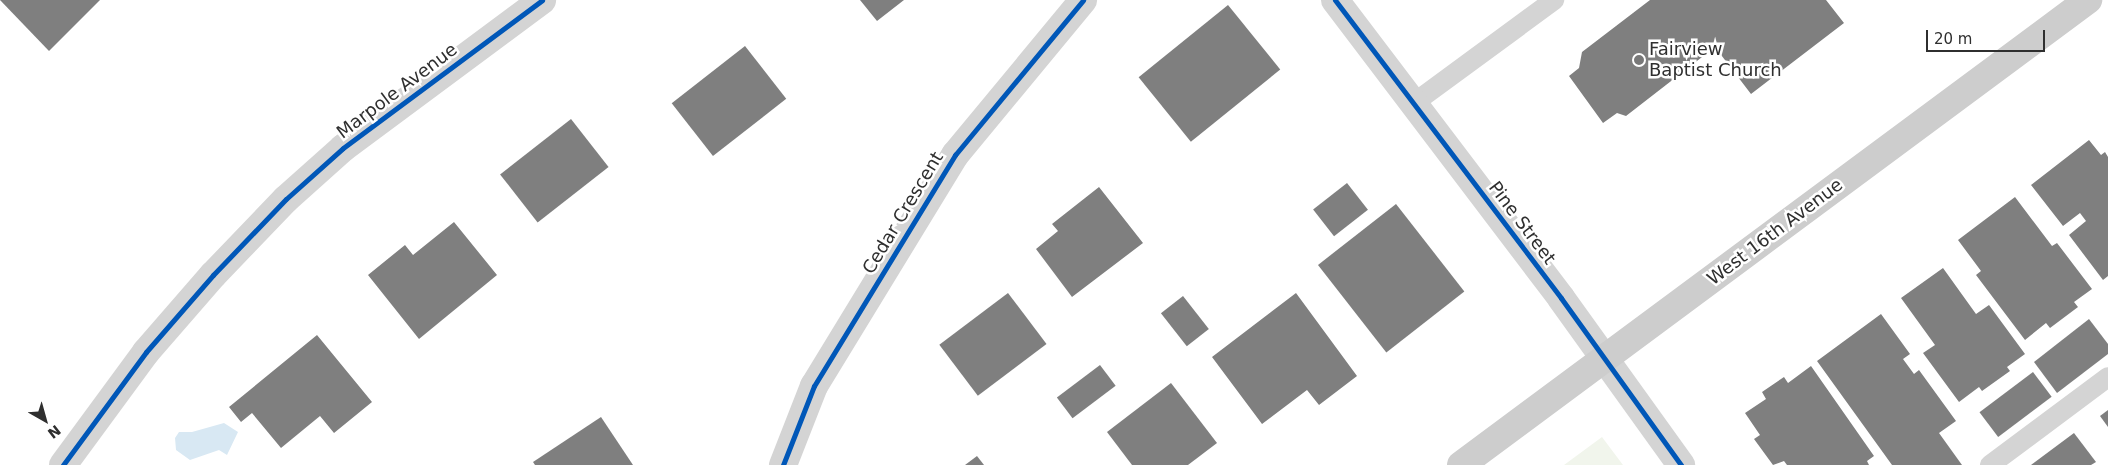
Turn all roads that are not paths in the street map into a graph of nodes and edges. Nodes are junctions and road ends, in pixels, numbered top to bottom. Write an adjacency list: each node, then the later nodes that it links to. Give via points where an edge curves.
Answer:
1 (542, 0): 9 (street, Marpole Avenue, via 343,148 286,200 213,275 146,352)
2 (1083, 0): 10 (street, Cedar Crescent, via 955,155 814,386)
3 (1335, 0): 6 (street, Pine Street)
4 (1554, 0): 6 (lane)
5 (2088, 0): 7 (main road, West 16th Avenue)
6 (1414, 103): 7 (street, Pine Street)
7 (1604, 359): 11 (main road, West 16th Avenue); 12 (street, Pine Street)
8 (2108, 377): 13 (lane)
9 (63, 465)
10 (783, 465)
11 (1461, 465)
12 (1682, 465)
13 (1990, 465)

